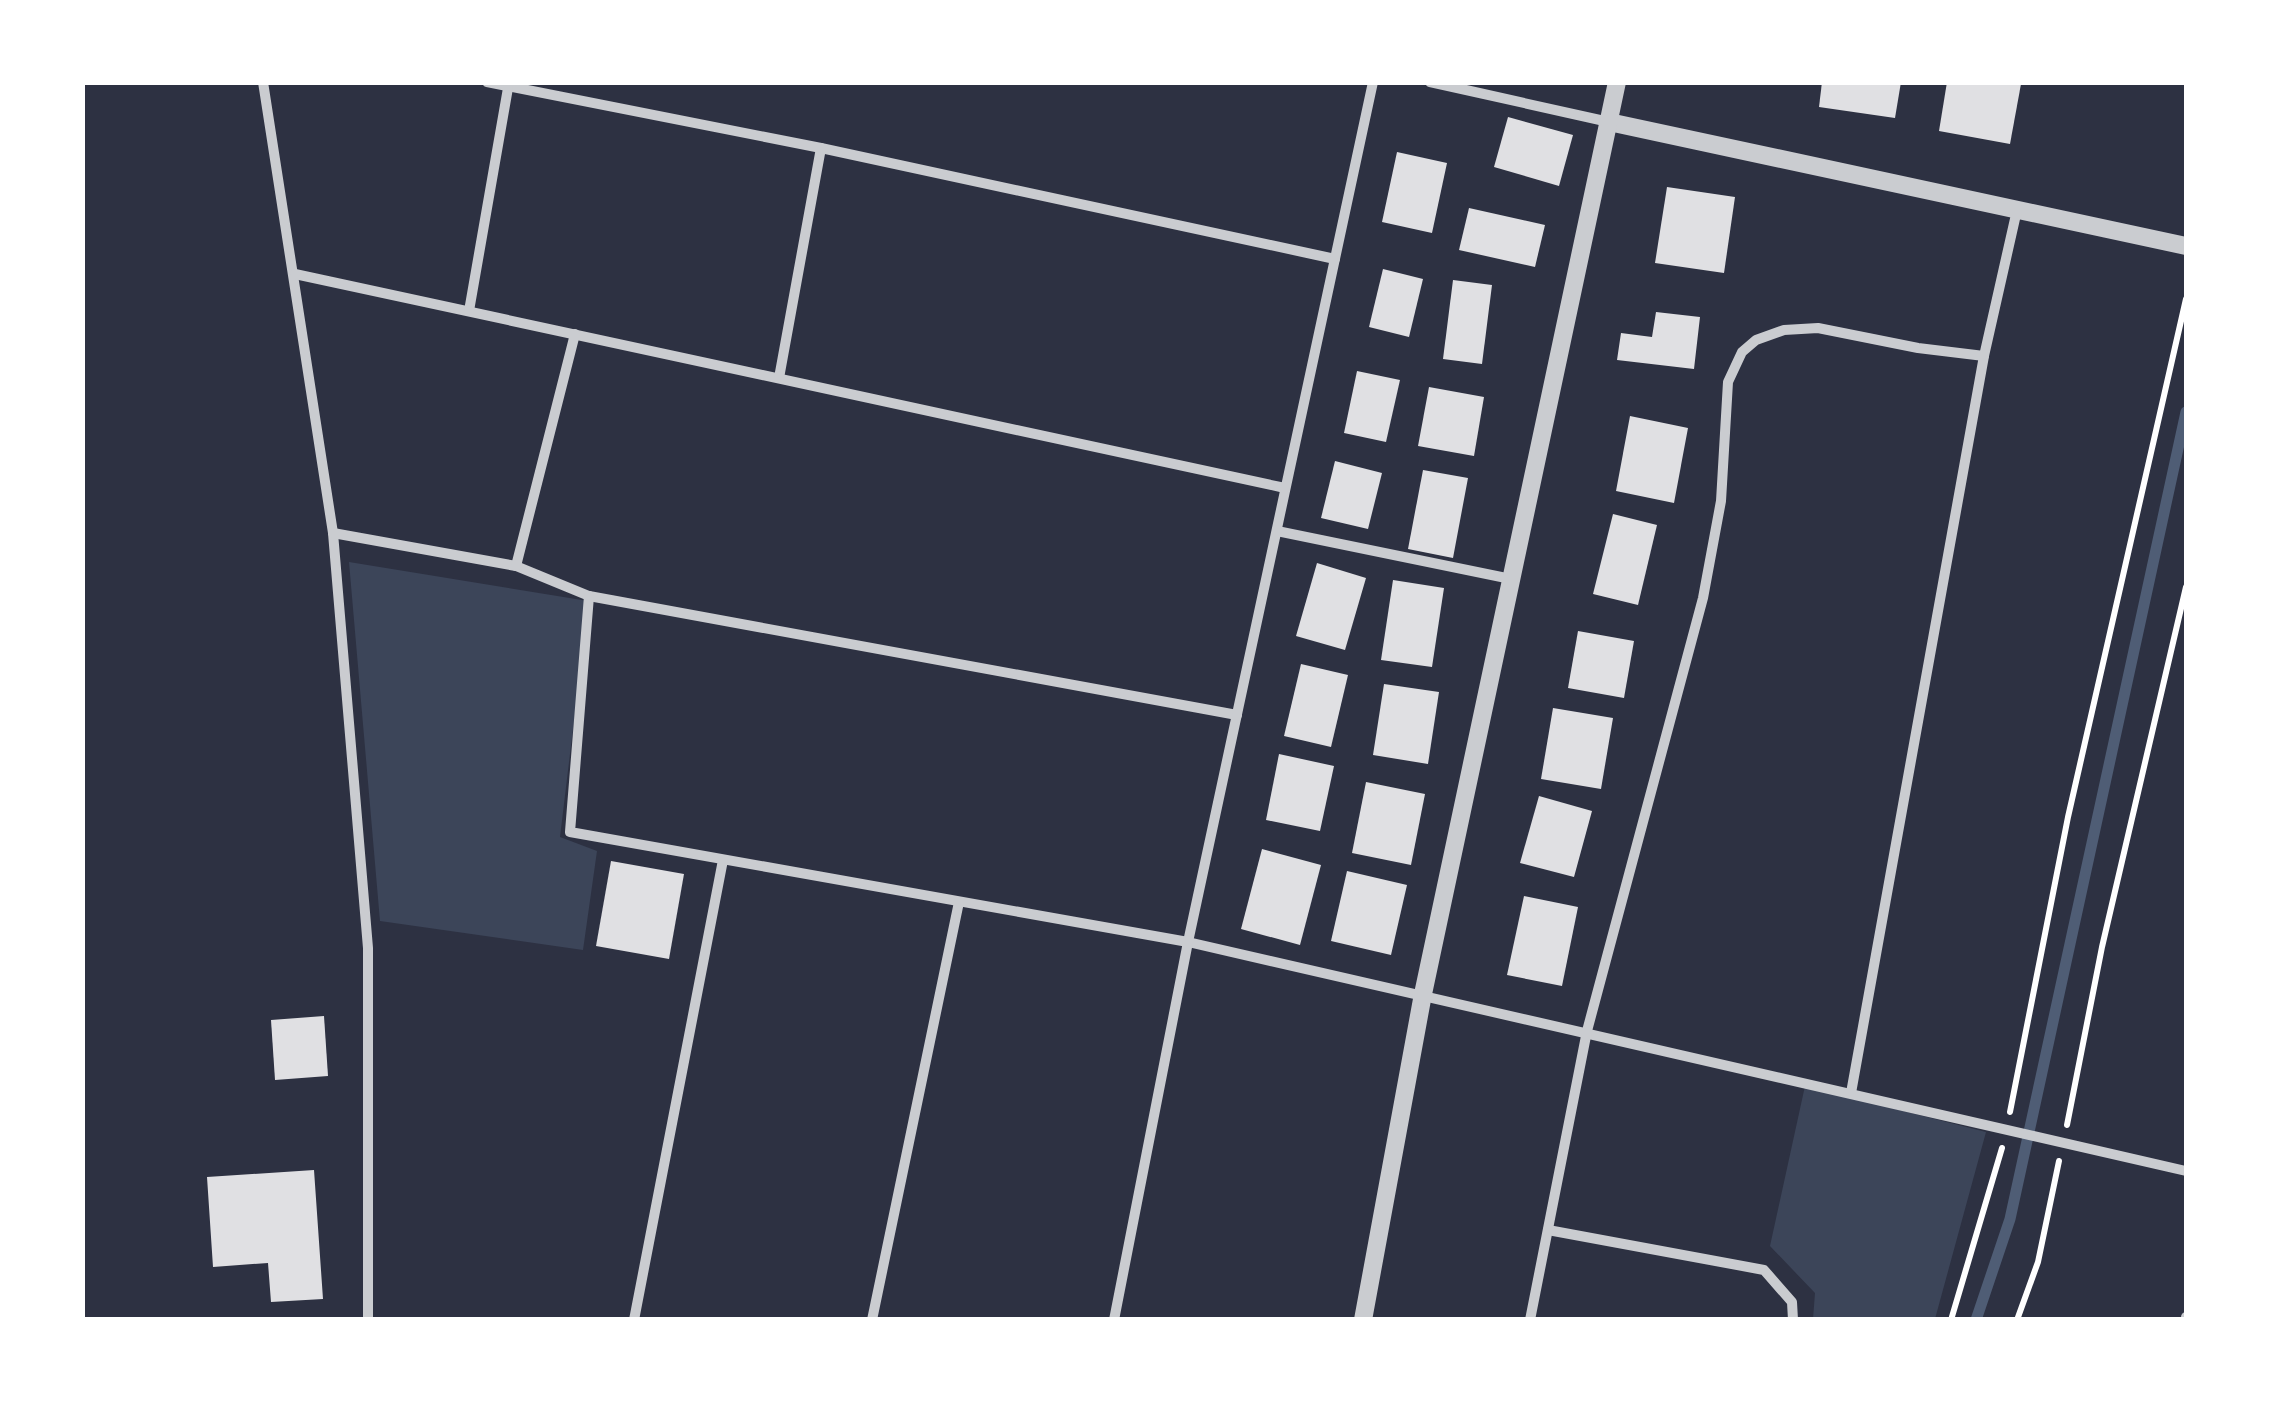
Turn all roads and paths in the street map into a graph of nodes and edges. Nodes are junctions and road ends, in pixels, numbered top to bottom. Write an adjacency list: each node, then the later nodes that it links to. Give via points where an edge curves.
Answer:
1 (262, 82): 12 (street)
2 (486, 82): 6 (street)
3 (1373, 82): 11 (street)
4 (1430, 82): 7 (street)
5 (1618, 82): 7 (street)
6 (508, 88): 8 (street); 14 (street)
7 (1609, 122): 9 (street); 22 (street)
8 (820, 148): 11 (street); 17 (street)
9 (2017, 210): 10 (street); 16 (street)
10 (2186, 246)
11 (1335, 259): 18 (street)
12 (295, 274): 14 (street); 20 (street)
13 (2186, 298): 32 (path, via 2068,817)
14 (469, 311): 15 (street)
15 (575, 334): 17 (street); 21 (street)
16 (1984, 356): 30 (street, via 1818,328 1784,330 1742,352 1728,382 1720,501 1703,598); 31 (street)
17 (779, 378): 18 (street)
18 (1286, 488): 19 (street)
19 (1277, 531): 22 (street); 25 (street)
20 (333, 534): 21 (street); 36 (street, via 368,948)
21 (516, 566): 24 (street)
22 (1511, 579): 29 (street)
23 (2186, 587): 33 (path)
24 (589, 596): 25 (street); 26 (street, via 570,832)
25 (1236, 715): 28 (street)
26 (723, 860): 27 (street); 37 (street)
27 (958, 902): 28 (street); 38 (street)
28 (1188, 942): 29 (street); 39 (street)
29 (1423, 994): 30 (street); 40 (street)
30 (1586, 1031): 31 (street); 35 (street)
31 (1851, 1093): 32 (street)
32 (2006, 1129): 33 (street); 43 (path)
33 (2063, 1142): 34 (street); 44 (path, via 2038,1262)
34 (2186, 1171)
35 (1548, 1230): 41 (street); 42 (street, via 1764,1270 1792,1302)
36 (368, 1320)
37 (634, 1320)
38 (872, 1320)
39 (1114, 1320)
40 (1363, 1320)
41 (1530, 1320)
42 (1793, 1320)
43 (1951, 1320)
44 (2018, 1320)

